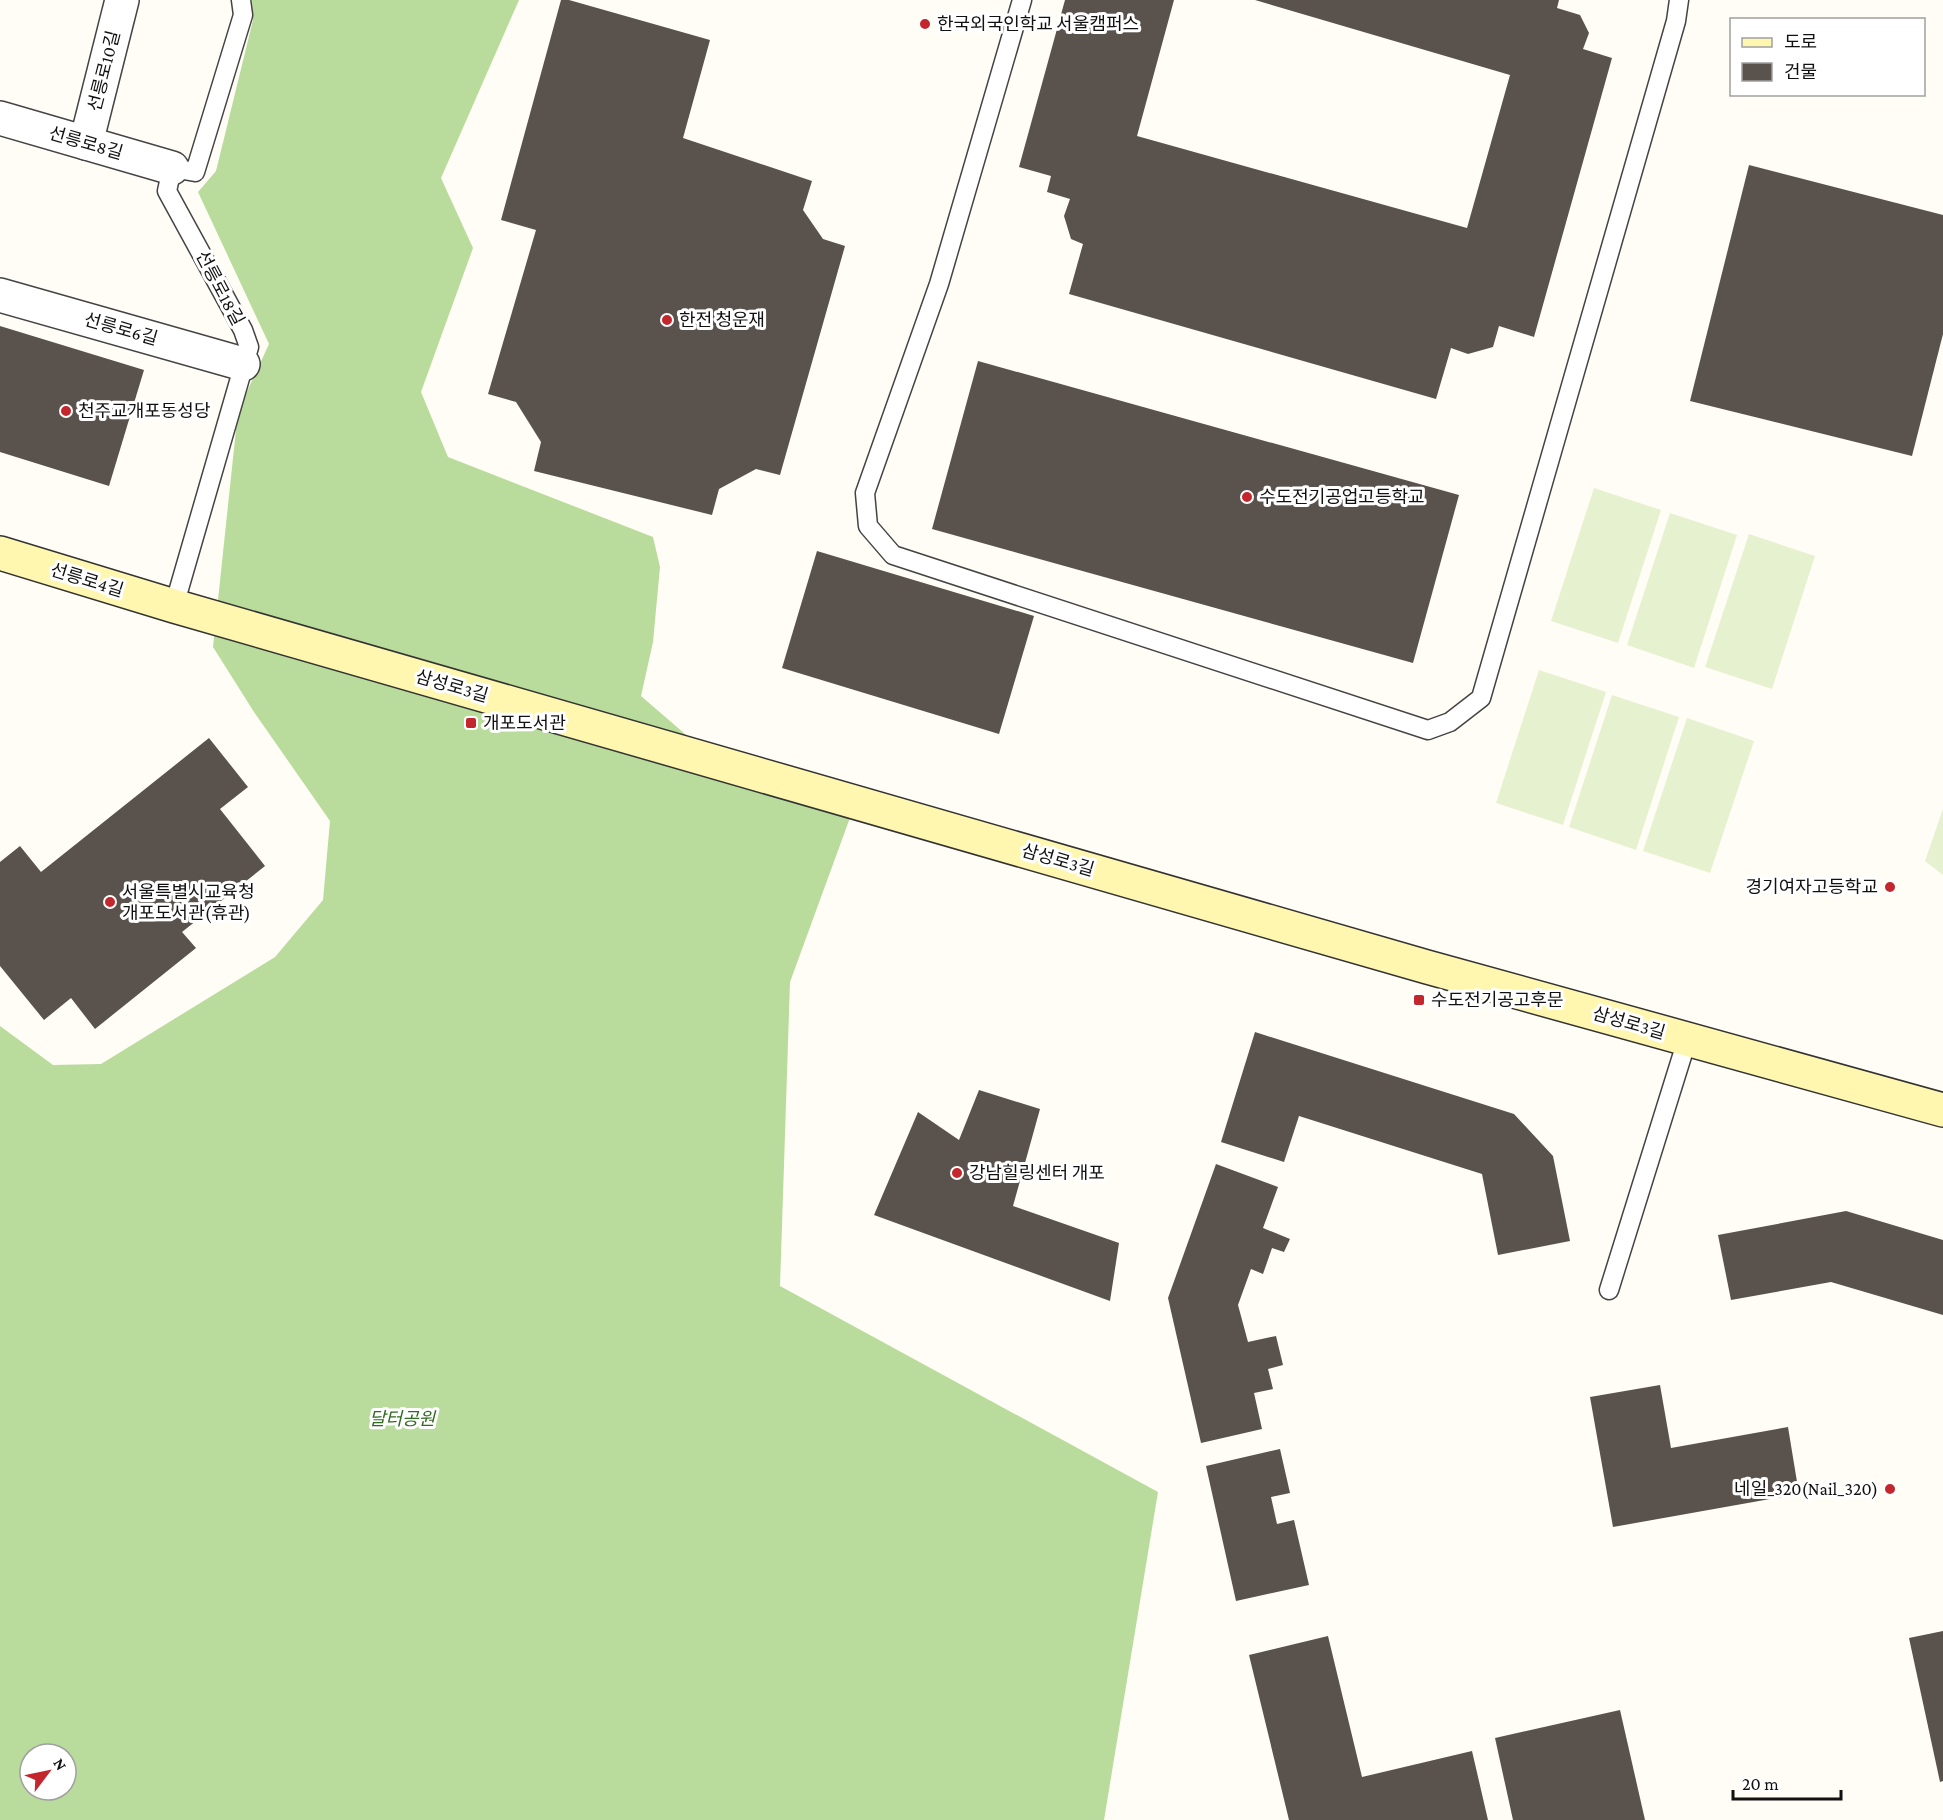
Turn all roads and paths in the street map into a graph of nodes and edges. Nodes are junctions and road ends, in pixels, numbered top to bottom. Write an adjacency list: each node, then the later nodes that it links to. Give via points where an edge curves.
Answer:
1 (122, 0): 6 (street, 선릉로10길)
2 (242, 0): 7 (lane, via 243,15 195,171)
3 (1022, 0): 4 (lane, via 939,284 866,493 868,526 893,555 1428,730 1450,722 1480,698)
4 (1679, 0)
5 (0, 118): 6 (street, 선릉로8길)
6 (86, 143): 7 (street, 선릉로8길)
7 (172, 168): 9 (lane, 선릉로18길, via 168,191 243,330 249,347)
8 (0, 295): 9 (street, 선릉로6길)
9 (243, 364): 11 (lane, 선릉로18길)
10 (0, 553): 11 (street, 선릉로4길)
11 (174, 606): 12 (street, 삼성로3길)
12 (1687, 1040): 13 (street, 삼성로3길); 14 (lane)
13 (1943, 1110)
14 (1610, 1290)

